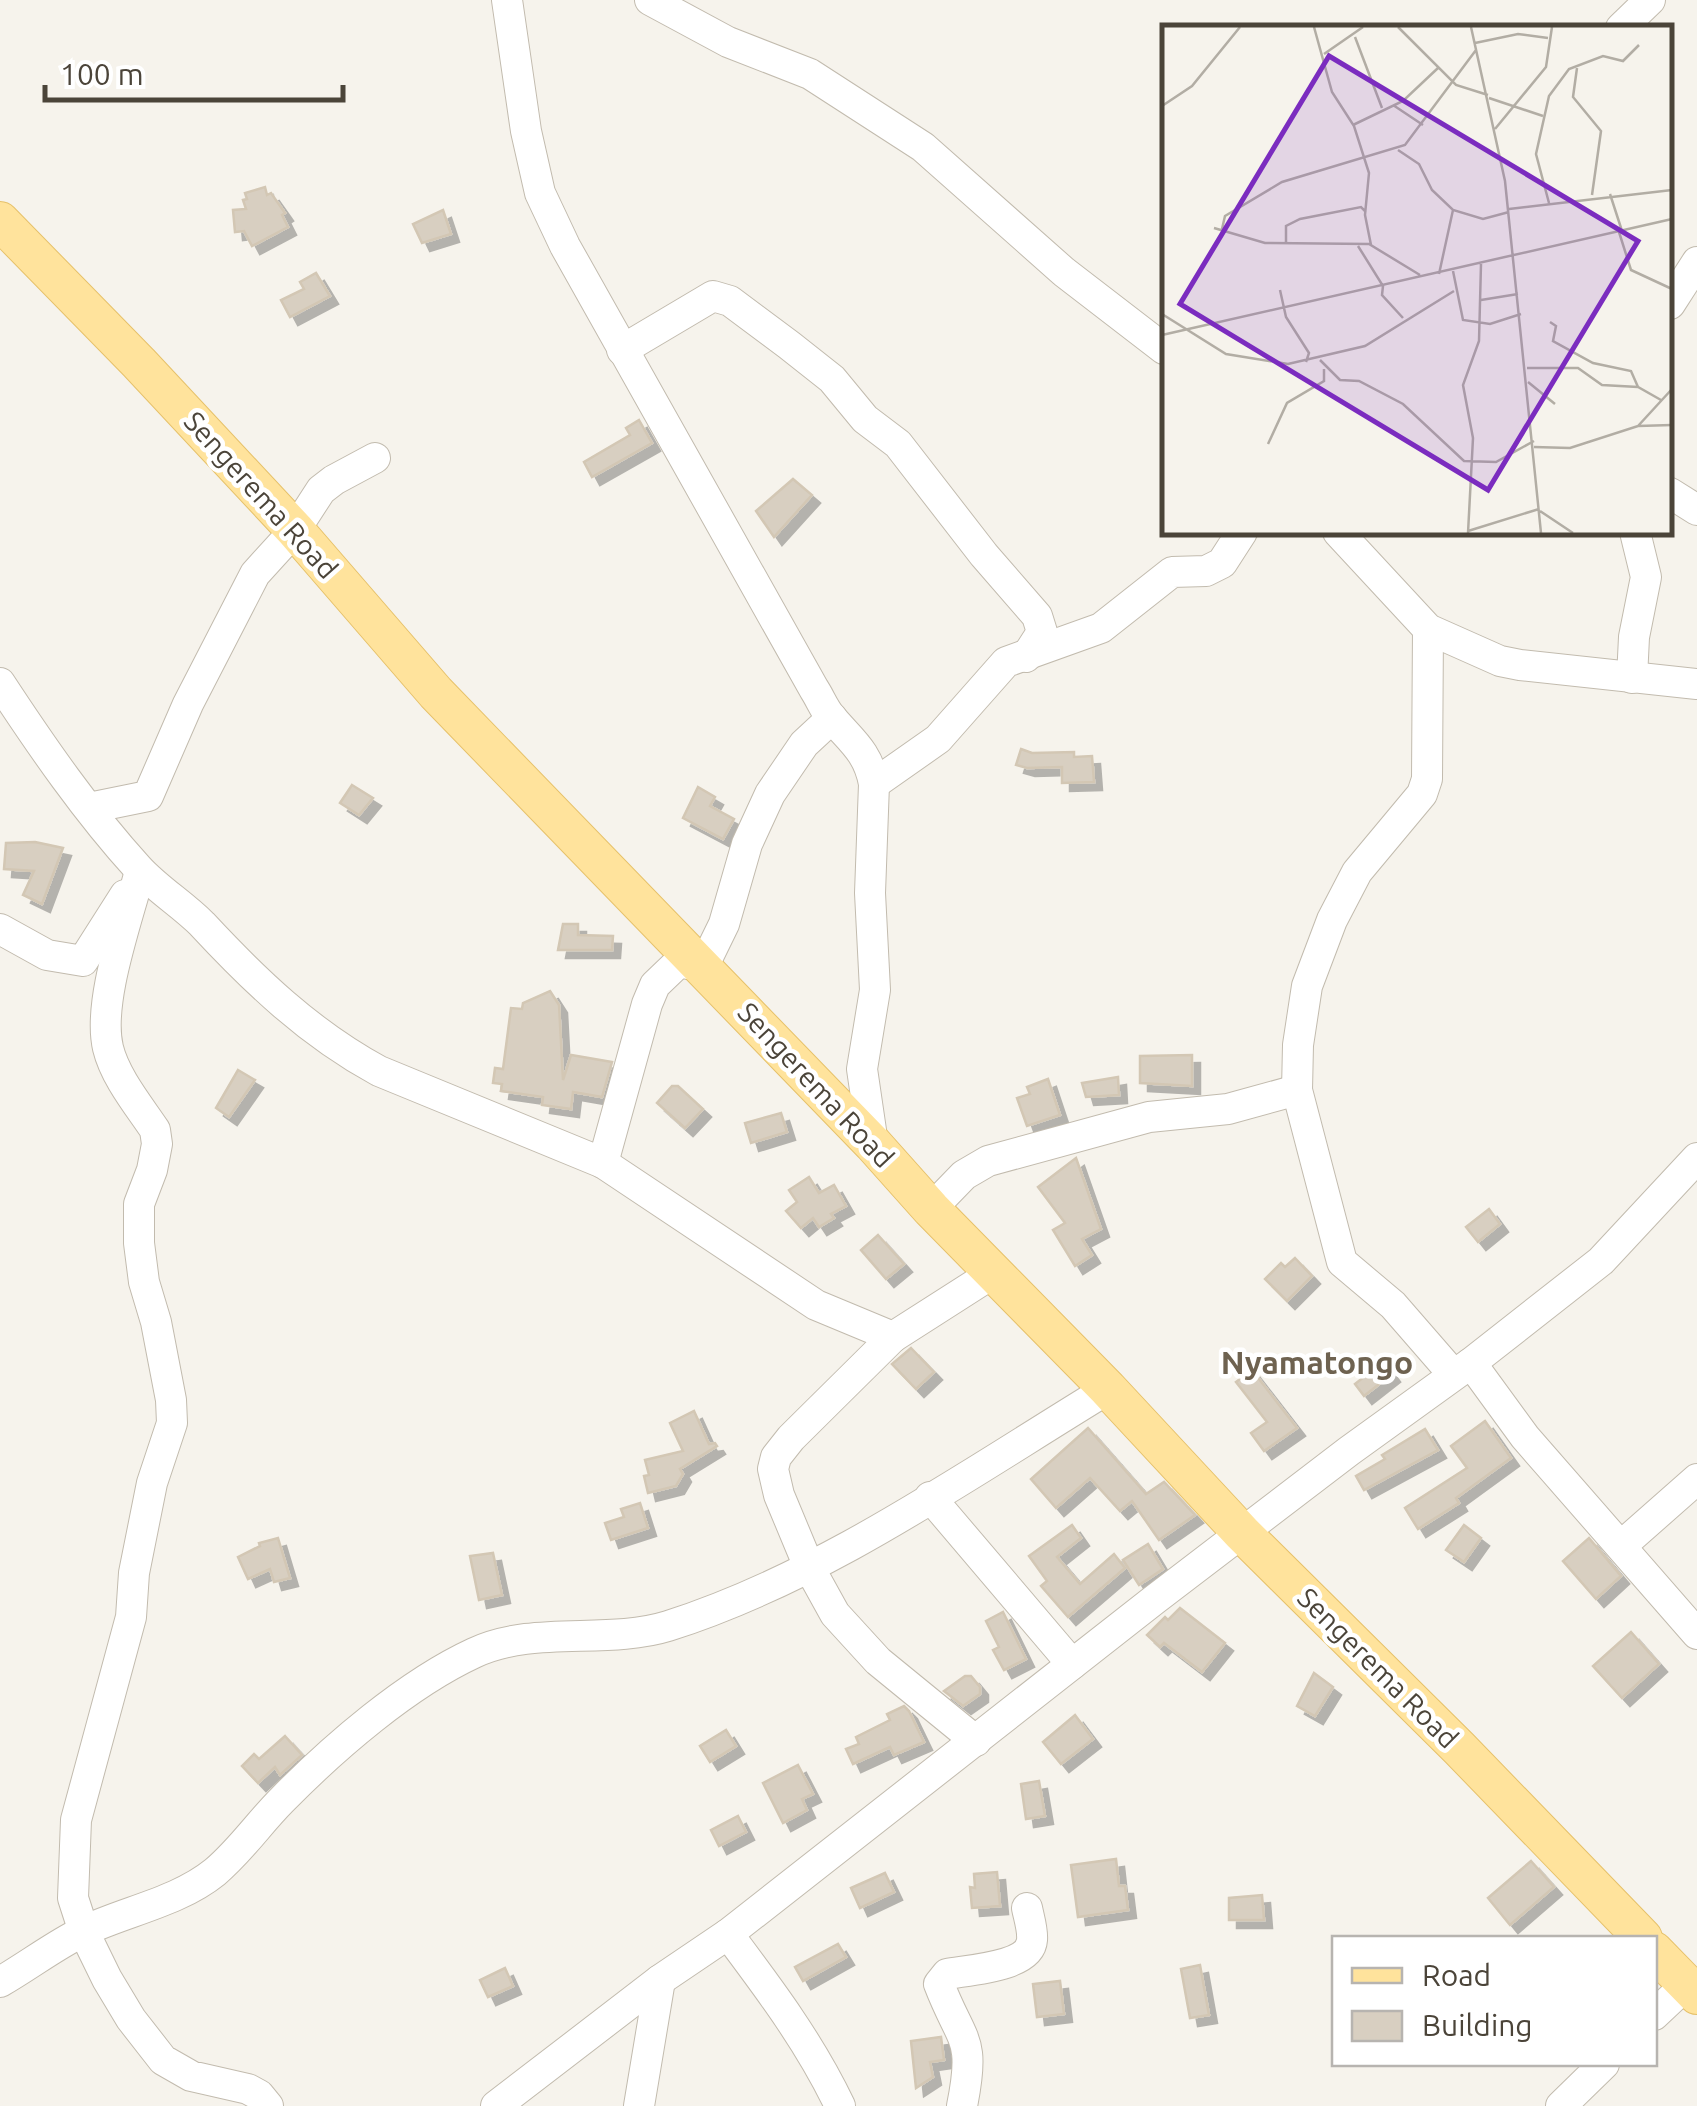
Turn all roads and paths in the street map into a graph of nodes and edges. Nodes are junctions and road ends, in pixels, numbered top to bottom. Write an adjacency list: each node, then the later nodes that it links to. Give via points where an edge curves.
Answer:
1 (507, 0): 9 (street, via 540,193)
2 (650, 0): 8 (street, via 728,42 810,74 923,147 1064,272)
3 (1650, 0): 4 (street)
4 (1624, 25)
5 (0, 222): 13 (main road, Sengerema Road)
6 (1697, 262): 7 (street)
7 (1672, 301)
8 (1162, 347)
9 (622, 350): 18 (street, via 713,296 789,345 898,444 1036,616 1042,632); 22 (street)
10 (375, 458): 13 (street, via 321,490)
11 (1672, 495): 12 (street)
12 (1697, 510)
13 (295, 530): 24 (street, via 247,588 148,796); 27 (main road, Sengerema Road, via 436,693)
14 (1240, 535): 18 (street, via 1222,562 1206,571 1172,572 1101,628)
15 (1341, 535): 17 (street)
16 (1637, 535): 19 (street, via 1646,568)
17 (1428, 630): 19 (street, via 1500,661); 28 (street, via 1427,779 1358,872 1332,920 1307,986)
18 (1026, 657): 23 (street, via 1006,662 938,738)
19 (1632, 678): 21 (street)
20 (0, 683): 24 (street)
21 (1697, 684)
22 (832, 718): 23 (street, via 864,755); 27 (street, via 804,744 770,794)
23 (874, 784): 29 (street, via 875,990 862,1070)
24 (90, 808): 25 (street)
25 (140, 871): 26 (street, via 84,961 47,955); 31 (street, via 286,1009 350,1055); 46 (street, via 106,1001 106,1033 109,1052 155,1130 152,1170 139,1204 139,1243 172,1423 152,1483 131,1617 76,1820 73,1898)
26 (0, 929)
27 (703, 967): 29 (main road, Sengerema Road); 31 (street, via 679,962 655,985)
28 (1297, 1090): 32 (street, via 1228,1109 1149,1118 988,1161); 35 (street, via 1342,1262)
29 (873, 1144): 32 (main road, Sengerema Road)
30 (1697, 1158): 35 (street, via 1601,1261)
31 (603, 1163): 34 (street, via 816,1305)
32 (931, 1209): 33 (main road, Sengerema Road)
33 (993, 1273): 34 (street); 36 (main road, Sengerema Road)
34 (893, 1337): 41 (street, via 776,1457 774,1480)
35 (1462, 1369): 39 (street); 40 (street)
36 (1108, 1389): 38 (street); 39 (main road, Sengerema Road)
37 (1697, 1480): 40 (street)
38 (930, 1497): 41 (street); 43 (street)
39 (1242, 1533): 43 (street); 48 (main road, Sengerema Road)
40 (1621, 1546): 42 (street)
41 (809, 1568): 44 (street, via 853,1637); 46 (street, via 664,1627 496,1644 476,1652 367,1725 290,1792 212,1874)
42 (1697, 1634)
43 (1072, 1664): 44 (street)
44 (976, 1742): 47 (street)
45 (1027, 1908): 59 (street, via 1027,1953 948,1974 940,1984 968,2048)
46 (84, 1932): 51 (street); 55 (street, via 131,2019 163,2060 192,2076 248,2088)
47 (728, 1934): 50 (street); 58 (street, via 803,2035)
48 (1641, 1936)
49 (1657, 1954): 52 (main road)
50 (660, 1980): 56 (street); 57 (street)
51 (0, 1982)
52 (1692, 1990): 53 (street)
53 (1657, 2013)
54 (1602, 2066): 60 (street)
55 (268, 2106)
56 (496, 2106)
57 (639, 2106)
58 (840, 2106)
59 (962, 2106)
60 (1561, 2106)

